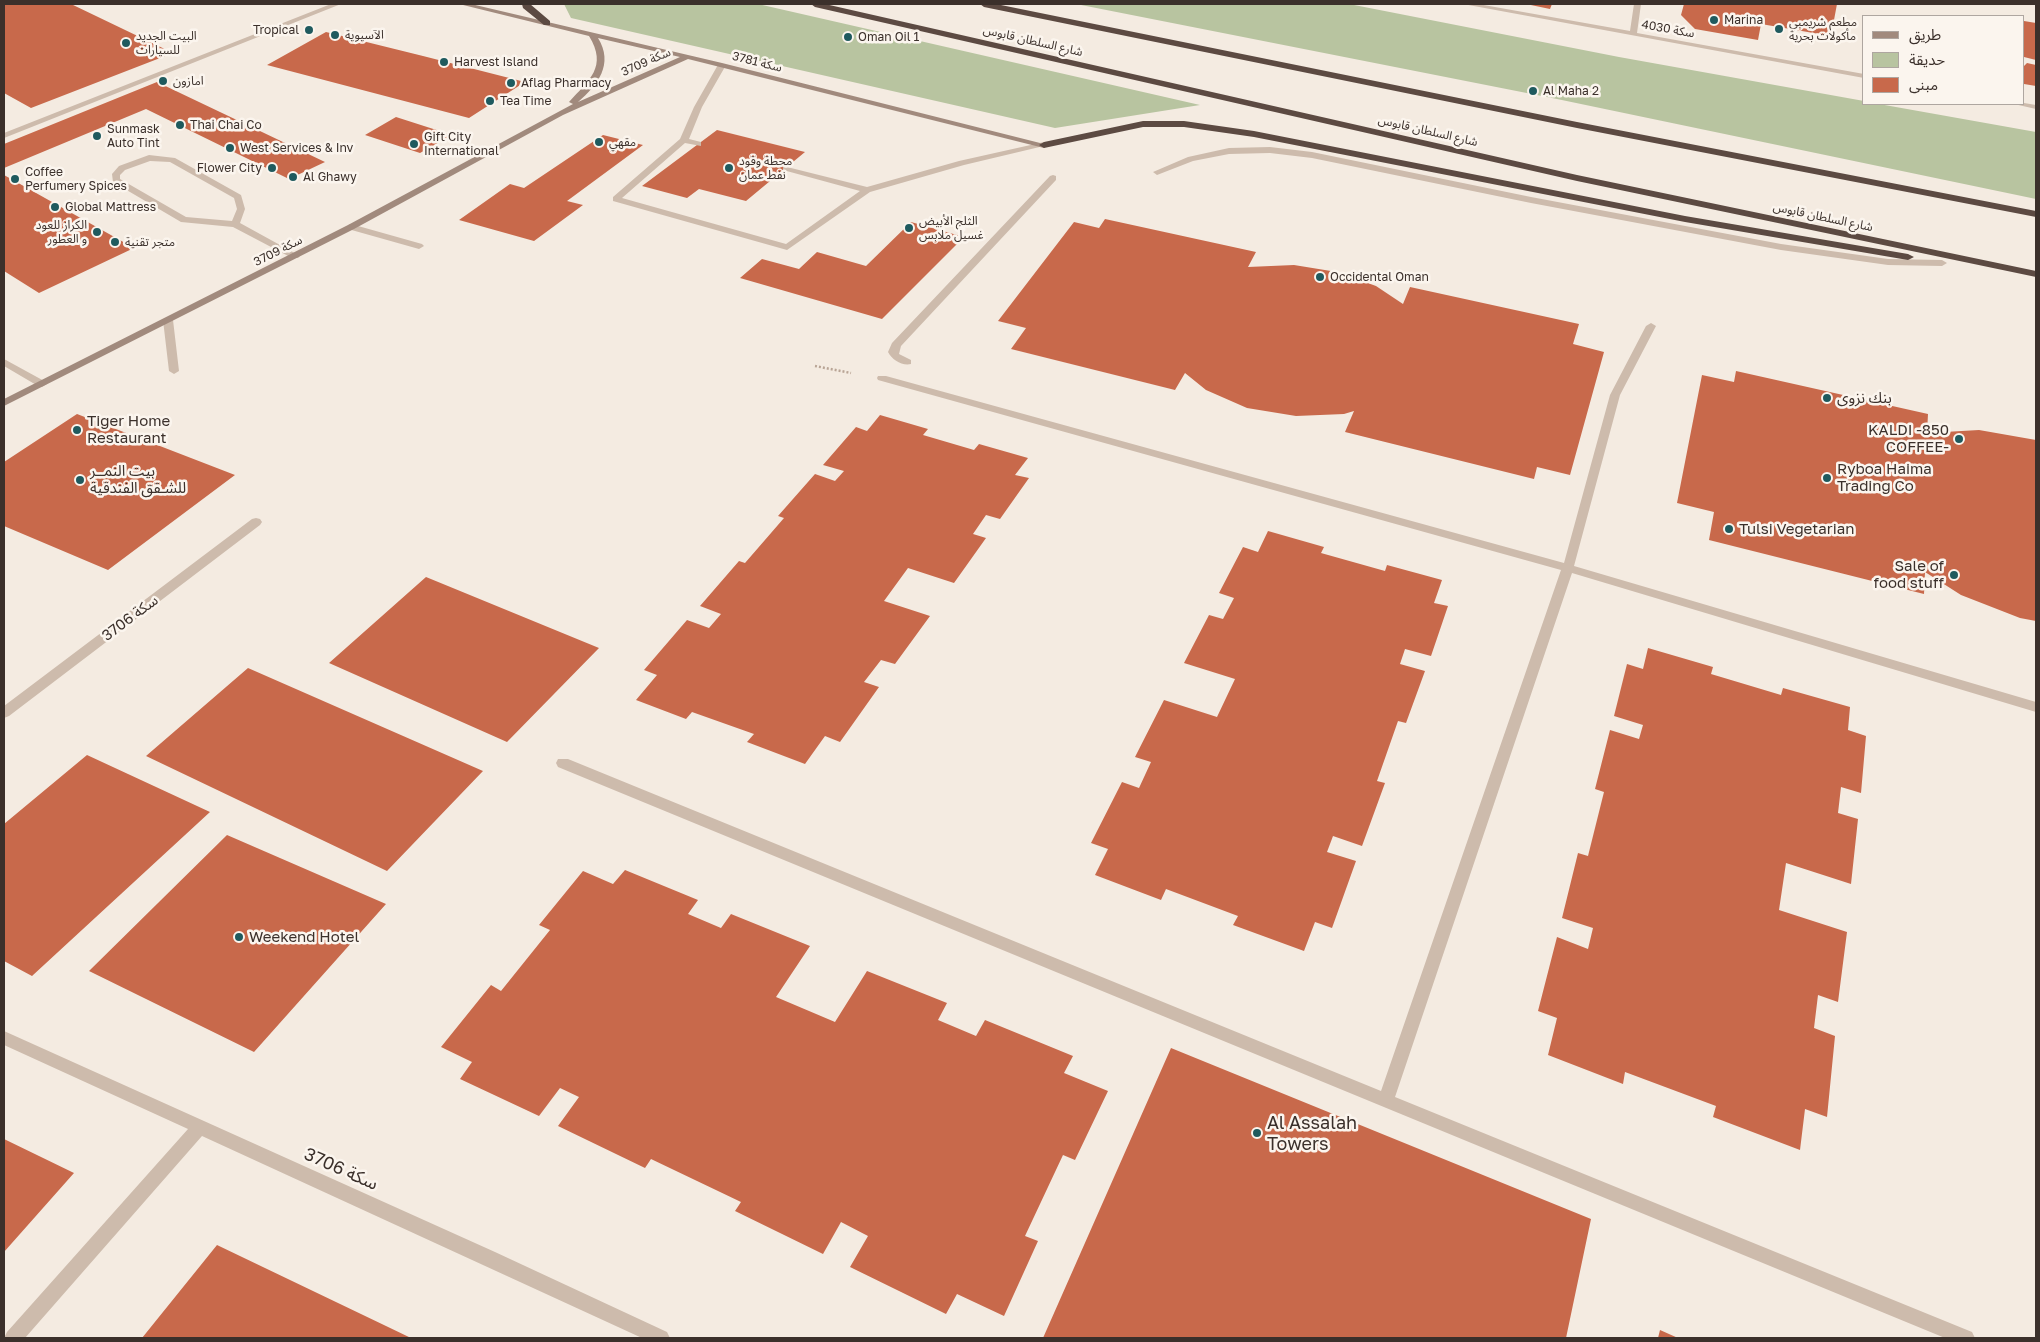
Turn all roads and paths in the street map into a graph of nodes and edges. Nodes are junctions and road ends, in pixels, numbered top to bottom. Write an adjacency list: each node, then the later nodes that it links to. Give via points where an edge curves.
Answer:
1 (337, 4): 17 (street)
2 (464, 4): 10 (street, سكة 3781)
3 (526, 4): 10 (highway)
4 (815, 4): 31 (highway, شارع السلطان قابوس, via 1578,178)
5 (984, 4): 9 (highway, شارع السلطان قابوس)
6 (991, 4): 9 (street)
7 (1467, 4): 11 (street, سكة 4030)
8 (1638, 4): 11 (street)
9 (1014, 10): 25 (highway, شارع السلطان قابوس, via 1577,125)
10 (547, 23): 12 (street, سكة 3781)
11 (1633, 34): 15 (street, سكة 4030)
12 (592, 35): 13 (street, سكة 3781); 16 (street, سكة 3709, via 601,53 598,73 584,93)
13 (687, 57): 14 (street, سكة 3781); 16 (street, سكة 3709)
14 (722, 65): 18 (street); 20 (street, سكة 3781)
15 (1862, 76)
16 (560, 113): 27 (street, سكة 3709)
17 (4, 136)
18 (684, 140): 19 (street); 24 (street, via 616,199 787,247)
19 (698, 144)
20 (1044, 146): 24 (street, via 962,163); 30 (highway, via 1143,124 1184,124 1254,134 1685,219)
21 (786, 168): 24 (street)
22 (1157, 172): 30 (street, via 1191,158 1229,151 1270,150 1312,155 1781,247 1888,262)
23 (1053, 178): 36 (street, via 896,345 895,356)
24 (867, 190)
25 (2036, 214)
26 (235, 224): 26 (street, via 241,209 238,197 172,160 149,158 122,168 116,174 116,180 184,220); 29 (street)
27 (351, 228): 28 (street); 29 (street, سكة 3709)
28 (420, 246)
29 (295, 256): 33 (street, سكة 3709)
30 (1942, 263): 32 (highway)
31 (2036, 274)
32 (2036, 279)
33 (168, 320): 38 (street); 40 (street, سكة 3709)
34 (1651, 326): 43 (street, via 1615,395)
35 (4, 362): 40 (street)
36 (907, 362)
37 (815, 366): 39 (path)
38 (174, 371)
39 (882, 378): 43 (street)
40 (42, 384): 41 (street, سكة 3709)
41 (4, 403)
42 (256, 522): 45 (street, سكة 3706)
43 (1568, 568): 44 (street); 48 (street)
44 (2036, 707)
45 (4, 713)
46 (563, 763): 48 (street)
47 (4, 1038): 49 (street, سكة 3706)
48 (1386, 1100): 52 (street)
49 (200, 1127): 50 (street); 51 (street, سكة 3706)
50 (13, 1338)
51 (661, 1338)
52 (1966, 1338)

